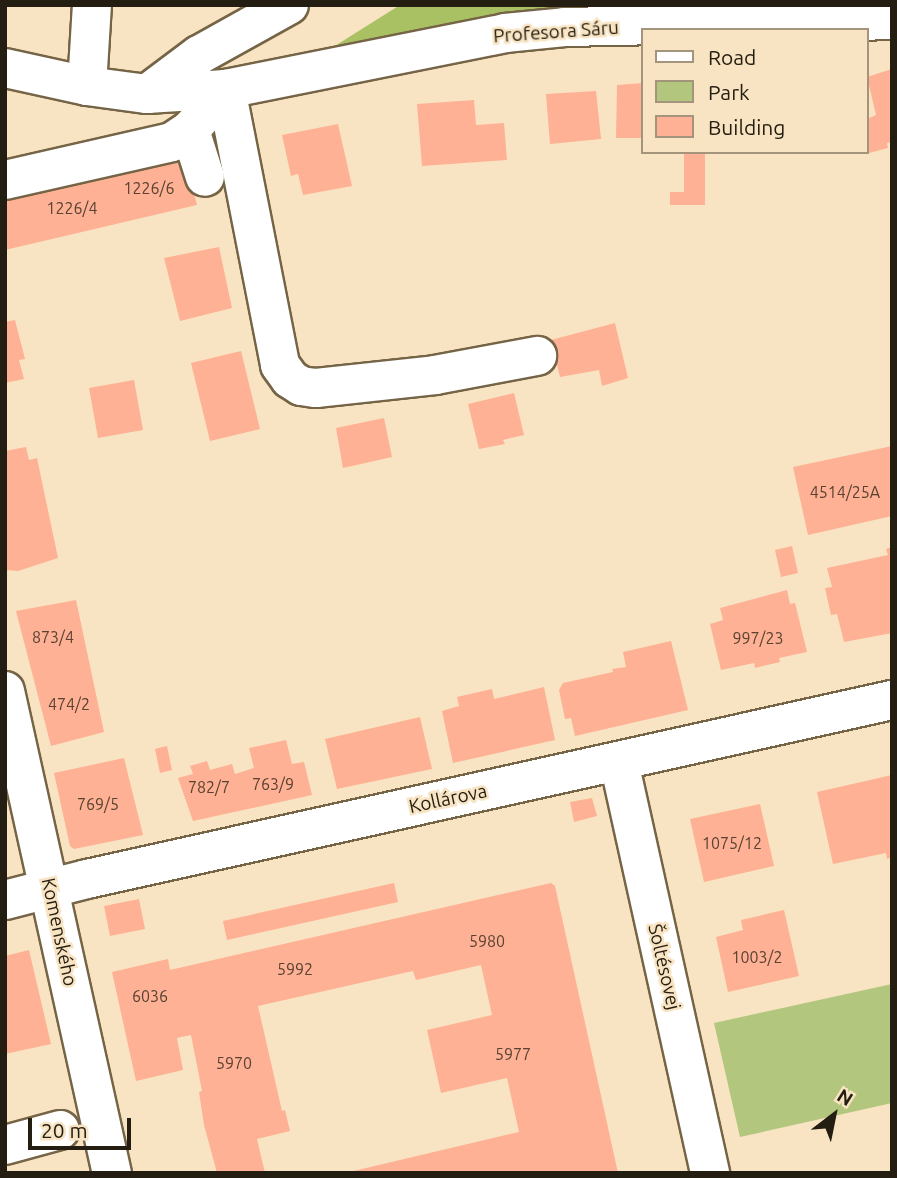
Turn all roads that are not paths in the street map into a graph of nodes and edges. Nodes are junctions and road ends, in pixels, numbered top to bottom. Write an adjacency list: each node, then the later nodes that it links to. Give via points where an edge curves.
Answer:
1 (92, 5): 5 (street)
2 (278, 8): 7 (street, via 198,55)
3 (892, 20): 6 (street, Profesora Sáru, via 565,27 505,33)
4 (5, 68): 5 (street, Profesora Sáru)
5 (87, 86): 7 (street, Profesora Sáru)
6 (226, 89): 7 (street, Profesora Sáru); 8 (street); 11 (street, via 280,365 290,379 316,388 435,375)
7 (147, 94)
8 (190, 130): 9 (street); 10 (street, via 172,142)
9 (205, 177)
10 (5, 180)
11 (537, 356)
12 (5, 691): 15 (street, Komenského)
13 (892, 700): 14 (street, Kollárova)
14 (619, 762): 15 (street, Kollárova); 20 (street, Šoltésovej)
15 (50, 888): 16 (street, Kollárova); 19 (street, Komenského)
16 (5, 900)
17 (60, 1130): 18 (street)
18 (5, 1145)
19 (112, 1173)
20 (710, 1173)

